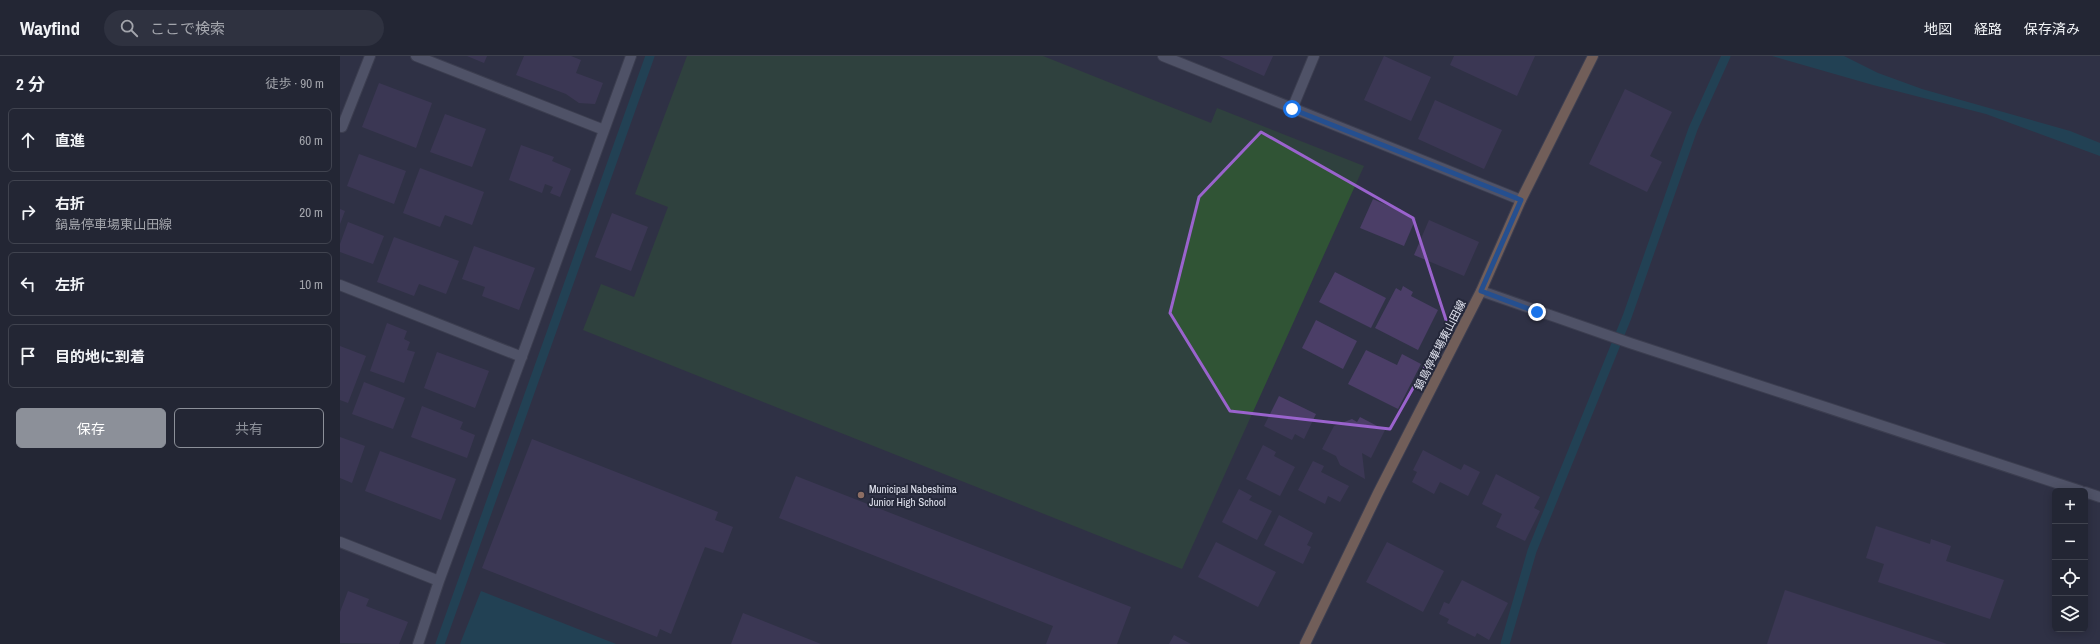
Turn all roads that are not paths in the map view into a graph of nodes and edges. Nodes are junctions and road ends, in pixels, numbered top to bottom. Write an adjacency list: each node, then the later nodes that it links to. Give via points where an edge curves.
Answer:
1 (370, 56): 9 (street)
2 (416, 56): 7 (street)
3 (631, 56): 10 (street)
4 (1163, 56): 8 (street)
5 (1314, 56): 8 (street)
6 (1592, 56): 11 (main road, 鍋島停車場東山田線)
7 (435, 60): 10 (street)
8 (1292, 109): 11 (street)
9 (342, 127)
10 (604, 130): 14 (street)
11 (1521, 200): 13 (main road, 鍋島停車場東山田線)
12 (340, 285): 14 (street)
13 (1481, 291): 15 (street, via 1608,336); 21 (main road, 鍋島停車場東山田線, via 1378,492)
14 (522, 357): 19 (street)
15 (2072, 488)
16 (2088, 493): 17 (street)
17 (2100, 497)
18 (340, 542): 19 (street)
19 (439, 581): 20 (street)
20 (418, 644)
21 (1305, 644)

